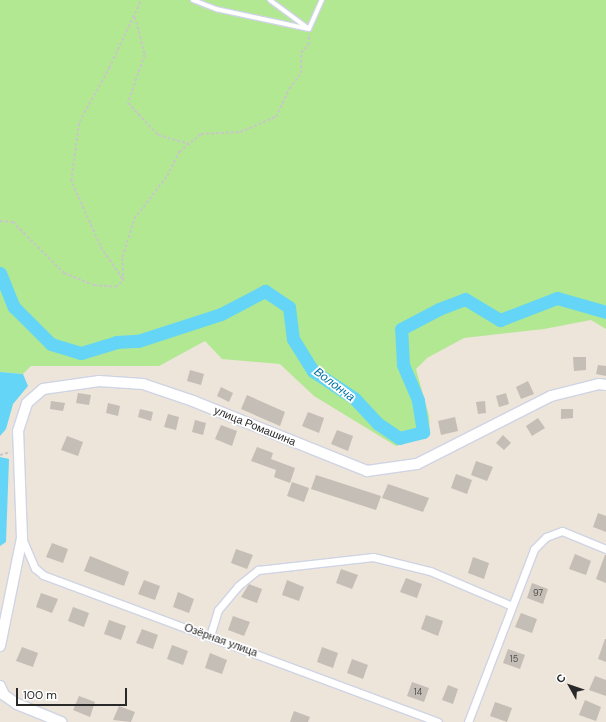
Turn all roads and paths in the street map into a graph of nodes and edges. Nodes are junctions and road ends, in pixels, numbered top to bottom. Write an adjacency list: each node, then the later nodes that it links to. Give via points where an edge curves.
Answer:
1 (141, 0): 5 (path)
2 (193, 0): 6 (lane, via 216,9)
3 (270, 0): 6 (lane)
4 (322, 0): 6 (lane)
5 (135, 16): 7 (path, via 145,55 128,103 158,135); 9 (path, via 78,122 71,181 100,246)
6 (309, 29): 7 (path, via 308,45 301,53 301,73 289,88 276,117 240,132 201,134)
7 (189, 144): 9 (path, via 179,152 167,176 134,219 122,257)
8 (0, 221): 9 (path, via 13,222 64,273 94,285 115,287)
9 (123, 280)
10 (606, 385): 11 (street, улица Ромашина, via 599,384 551,396 417,464 367,471 193,401 143,384 121,381 69,384 43,389 27,403 20,417)
11 (17, 451): 12 (path); 13 (street, улица Ромашина)
12 (0, 455)
13 (22, 538): 16 (street, Озёрная улица, via 35,568 42,575); 17 (street, улица Ромашина)
14 (606, 549): 15 (street, via 562,531 546,537 534,549)
15 (512, 606): 16 (street, via 430,571 373,557 258,570 238,586 218,610); 22 (street)
16 (210, 636): 21 (street, Озёрная улица)
17 (0, 646)
18 (0, 686): 19 (street, via 4,695)
19 (44, 719): 20 (street)
20 (61, 722)
21 (438, 722)
22 (468, 722)

